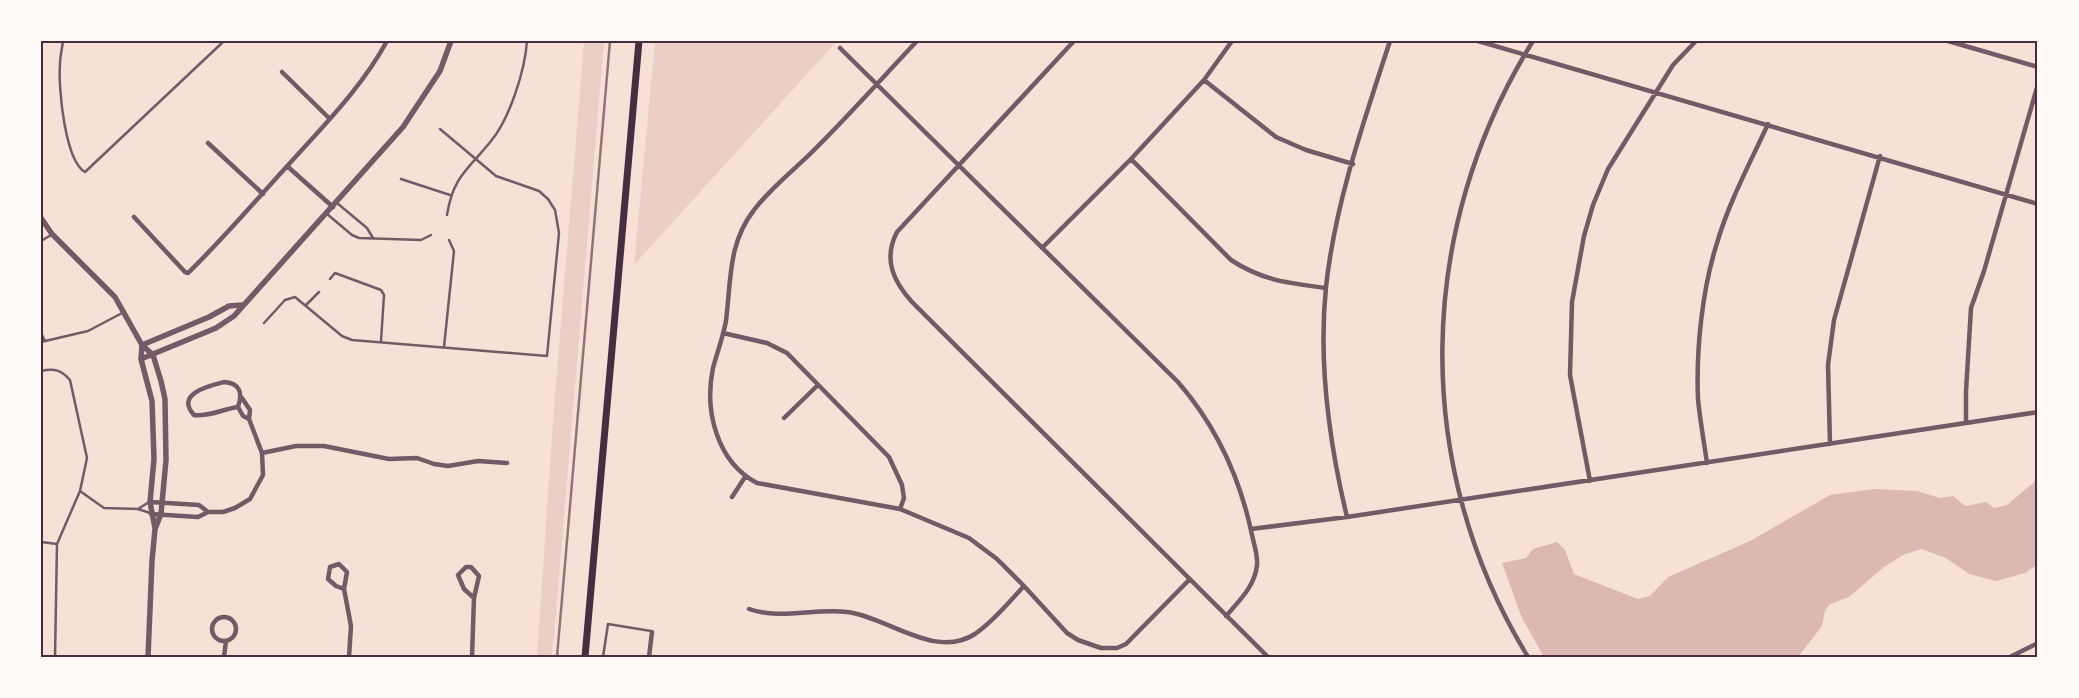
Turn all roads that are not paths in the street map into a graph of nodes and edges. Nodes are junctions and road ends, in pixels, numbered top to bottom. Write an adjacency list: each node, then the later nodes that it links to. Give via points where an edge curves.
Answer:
1 (63, 41): 2 (lane, via 59,65 64,119 76,164 85,172)
2 (224, 41)
3 (387, 41): 23 (street, via 372,70)
4 (452, 41): 38 (street, via 440,71 418,106)
5 (528, 41): 28 (lane, via 526,61 501,126)
6 (639, 41): 108 (main road)
7 (916, 41): 20 (street)
8 (1074, 41): 32 (street)
9 (1232, 41): 19 (street)
10 (1390, 41): 30 (street)
11 (1478, 41): 16 (street)
12 (1533, 41): 16 (street)
13 (1696, 41): 22 (street, via 1673,65)
14 (1948, 41): 17 (street)
15 (840, 48): 20 (street)
16 (1525, 54): 22 (street); 81 (street, via 1500,98 1472,168 1444,291 1444,404 1451,461)
17 (2038, 67)
18 (282, 72): 23 (street)
19 (1204, 80): 29 (street); 30 (street, via 1276,137)
20 (876, 84): 32 (street); 57 (street, via 754,209 739,233)
21 (2038, 84): 36 (street)
22 (1655, 91): 24 (street); 78 (street, via 1608,169 1593,205 1575,280 1570,375)
23 (330, 119): 31 (street)
24 (1768, 124): 27 (street); 76 (street, via 1726,216 1708,283 1699,342 1698,389)
25 (440, 130): 28 (lane)
26 (208, 143): 34 (street)
27 (1880, 156): 36 (street); 73 (street, via 1834,320 1828,365)
28 (474, 159): 35 (lane); 62 (lane, via 496,176 539,191 556,210 559,233 547,356)
29 (1131, 159): 48 (street); 50 (street, via 1231,260 1250,272 1275,281)
30 (1353, 164): 50 (street, via 1340,208)
31 (287, 166): 34 (street); 38 (street)
32 (959, 166): 48 (street); 94 (street, via 892,241 890,257 895,279 912,302)
33 (401, 179): 35 (lane)
34 (263, 194): 41 (street, via 188,273)
35 (450, 195): 40 (lane)
36 (2006, 195): 37 (street); 72 (street, via 1971,308)
37 (2038, 204)
38 (335, 205): 39 (street); 45 (lane, via 367,228)
39 (327, 214): 45 (lane, via 352,235); 52 (street)
40 (447, 215)
41 (134, 217)
42 (42, 221): 43 (street)
43 (52, 234): 47 (lane); 54 (street, via 115,297)
44 (431, 235): 45 (lane, via 421,240)
45 (373, 238)
46 (449, 240): 62 (lane, via 454,251)
47 (41, 241)
48 (1042, 248): 91 (street, via 1192,398 1224,447)
49 (330, 279): 59 (lane, via 335,273 381,290 384,295)
50 (1326, 288): 89 (street, via 1326,405)
51 (318, 292): 53 (lane)
52 (242, 305): 61 (street, via 229,306); 63 (street, via 234,316 216,328)
53 (306, 305): 55 (lane, via 298,299 289,298); 59 (lane, via 342,336 352,340)
54 (124, 312): 58 (lane, via 88,331); 61 (street)
55 (264, 323)
56 (41, 333): 58 (lane)
57 (723, 333): 66 (street, via 780,348); 77 (street, via 713,370 712,413 722,451)
58 (46, 341): 60 (lane)
59 (382, 341): 62 (lane)
60 (41, 342)
61 (142, 345): 63 (street); 64 (street)
62 (444, 347)
63 (153, 355): 64 (street); 83 (street, via 165,399 166,460)
64 (141, 359): 82 (street, via 152,401 154,459)
65 (41, 371): 79 (lane, via 54,368 70,380 88,458)
66 (818, 385): 70 (street); 85 (street, via 889,457 902,485 904,498)
67 (242, 398): 68 (street); 68 (street, via 233,383 224,382 194,393 188,405 194,415 204,417); 71 (street, via 250,410)
68 (238, 407): 71 (street)
69 (2038, 412): 72 (street)
70 (784, 418)
71 (249, 419): 74 (street)
72 (1966, 423): 73 (street)
73 (1830, 444): 76 (street)
74 (262, 453): 75 (street, via 296,446 324,446 389,459 418,458 448,466 478,461); 86 (street, via 264,475 250,499 223,512)
75 (507, 463)
76 (1707, 463): 78 (street)
77 (745, 477): 80 (street); 85 (street, via 771,487)
78 (1590, 481): 81 (street)
79 (80, 491): 84 (lane, via 104,508); 93 (lane)
80 (732, 497)
81 (1462, 500): 89 (street); 112 (street, via 1482,562)
82 (150, 502): 83 (street); 84 (lane); 87 (street)
83 (162, 502): 86 (street, via 199,505); 88 (street)
84 (138, 509): 87 (lane)
85 (900, 509): 95 (street, via 969,538 997,559)
86 (208, 512): 88 (street, via 198,517)
87 (151, 514): 88 (street); 90 (street)
88 (161, 514): 90 (street)
89 (1346, 517): 91 (street)
90 (155, 529): 104 (street)
91 (1251, 529): 99 (street, via 1258,564 1253,582)
92 (41, 542): 93 (lane)
93 (57, 544): 103 (lane)
94 (1190, 580): 95 (street, via 1126,644 1109,649 1092,646 1067,633); 99 (street)
95 (1024, 586): 98 (street, via 974,634 958,641 932,641 873,617 850,612 822,610 766,615)
96 (344, 589): 96 (street, via 347,572 339,564 330,567 328,579); 106 (street, via 351,626)
97 (474, 598): 97 (street, via 480,576 471,567 466,567 458,575 459,581); 107 (street)
98 (749, 609)
99 (1226, 616): 111 (street)
100 (652, 632): 109 (lane, via 608,624); 110 (street)
101 (226, 641): 101 (street, via 233,638 236,628 233,621 222,618 214,623 213,632 219,640); 105 (street)
102 (2038, 643): 113 (street)
103 (55, 657)
104 (148, 657)
105 (224, 657)
106 (349, 657)
107 (472, 657)
108 (585, 657)
109 (603, 657)
110 (649, 657)
111 (1268, 657)
112 (1528, 657)
113 (2010, 657)

